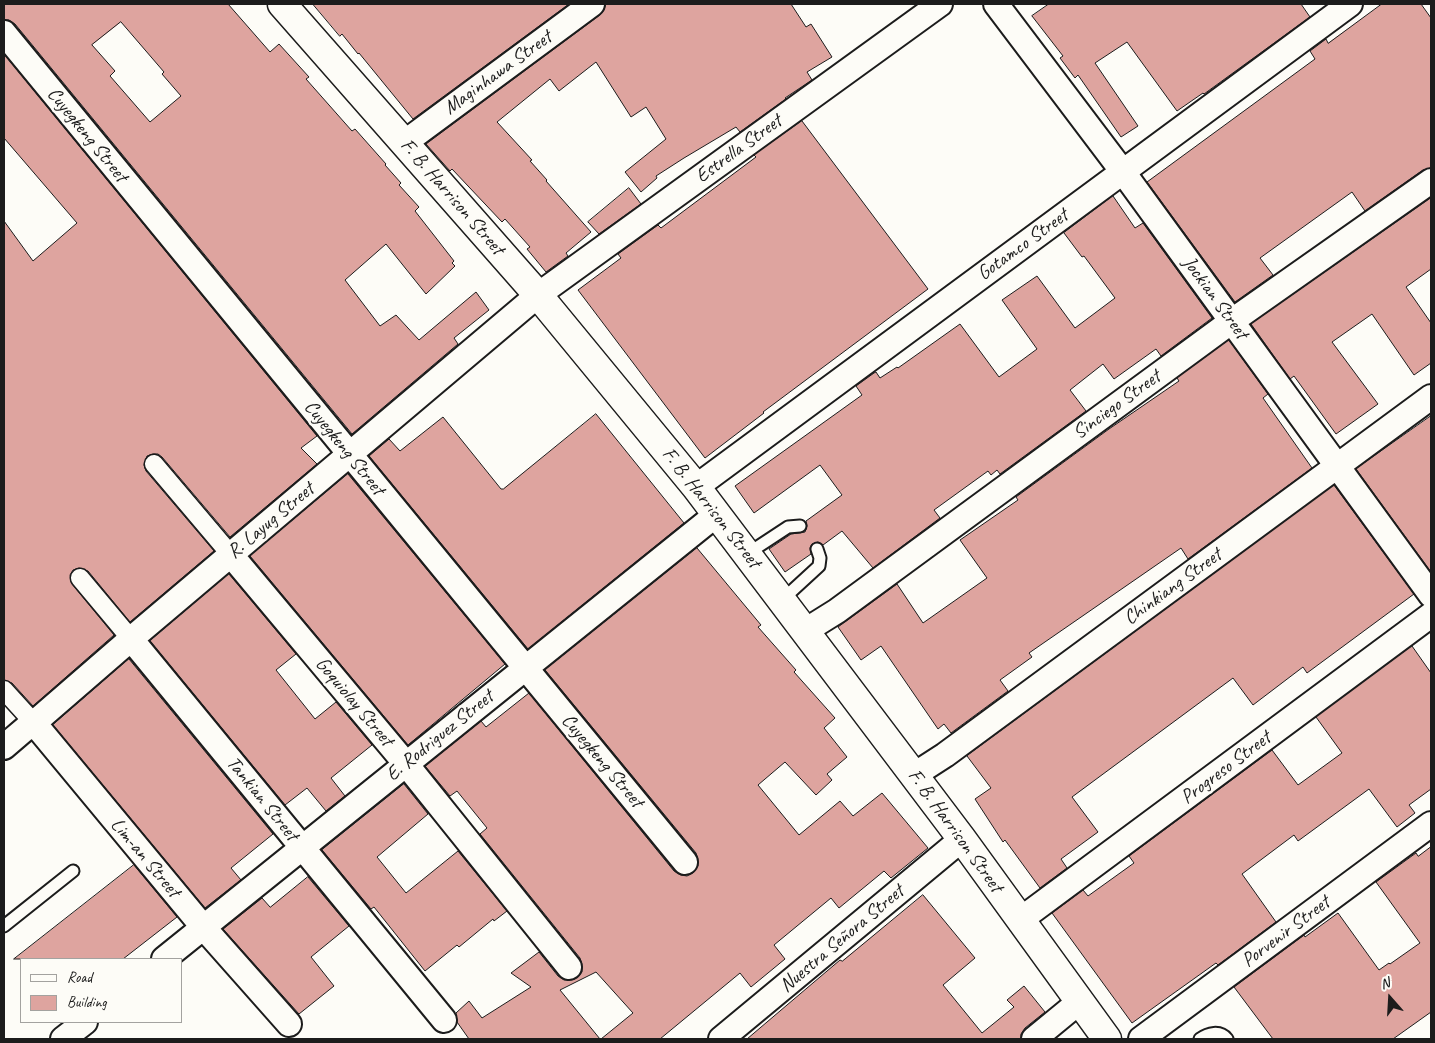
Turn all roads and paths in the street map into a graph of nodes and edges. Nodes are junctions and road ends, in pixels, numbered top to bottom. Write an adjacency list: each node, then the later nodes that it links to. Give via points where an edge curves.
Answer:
1 (282, 4): 7 (main road, F. B. Harrison Street)
2 (592, 4): 7 (street, Maginhawa Street)
3 (940, 4): 10 (street, Estrella Street)
4 (996, 4): 8 (street, Jockian Street)
5 (1350, 4): 8 (street, Gotamco Street)
6 (4, 33): 13 (street, Cuyegkeng Street)
7 (404, 143): 10 (main road, F. B. Harrison Street)
8 (1123, 172): 11 (street, Jockian Street); 16 (street, Gotamco Street)
9 (1431, 181): 11 (street, Sinciego Street)
10 (538, 294): 13 (street, R. Layug Street); 16 (main road, F. B. Harrison Street)
11 (1232, 321): 15 (street, Jockian Street); 26 (street, Sinciego Street)
12 (1431, 397): 15 (street, Chinkiang Street)
13 (349, 454): 21 (street, R. Layug Street); 28 (street, Cuyegkeng Street)
14 (154, 464): 21 (street, Goquiolay Street)
15 (1337, 466): 23 (street, Jockian Street); 33 (street, Chinkiang Street)
16 (696, 487): 17 (main road, F. B. Harrison Street)
17 (717, 514): 20 (main road, F. B. Harrison Street); 28 (street, E. Rodriguez Street)
18 (800, 526): 20 (lane, via 788,527)
19 (817, 549): 24 (lane, via 819,566)
20 (747, 554): 24 (main road, F. B. Harrison Street)
21 (231, 555): 27 (street, R. Layug Street); 32 (street, Goquiolay Street)
22 (80, 578): 27 (street, Tankian Street)
23 (1431, 595)
24 (782, 600): 26 (main road, F. B. Harrison Street)
25 (1431, 616): 39 (street, Progreso Street)
26 (806, 631): 33 (main road, F. B. Harrison Street)
27 (131, 639): 30 (street, R. Layug Street); 36 (street, Tankian Street)
28 (525, 668): 32 (street, E. Rodriguez Street); 37 (street, Cuyegkeng Street)
29 (4, 690): 30 (street, Lim-an Street)
30 (34, 723): 31 (street, R. Layug Street); 41 (street, Lim-an Street)
31 (4, 747)
32 (406, 764): 36 (street, E. Rodriguez Street); 43 (street, Goquiolay Street)
33 (914, 776): 35 (main road, F. B. Harrison Street)
34 (1431, 824): 52 (street, Porvenir Street)
35 (962, 838): 39 (main road, F. B. Harrison Street); 49 (street, Nuestra Señora Street)
36 (302, 847): 41 (street, E. Rodriguez Street); 45 (street, Tankian Street)
37 (686, 862)
38 (73, 871): 40 (lane)
39 (1020, 920): 44 (main road, F. B. Harrison Street)
40 (4, 926)
41 (204, 928): 42 (street, E. Rodriguez Street); 47 (street, Lim-an Street)
42 (165, 958)
43 (569, 967)
44 (1079, 1002): 50 (street); 51 (main road, F. B. Harrison Street)
45 (444, 1020)
46 (84, 1023): 48 (street)
47 (289, 1024)
48 (63, 1039)
49 (721, 1039)
50 (1034, 1039)
51 (1107, 1039)
52 (1141, 1039)
53 (1200, 1039): 54 (lane, via 1216,1033)
54 (1227, 1039)

